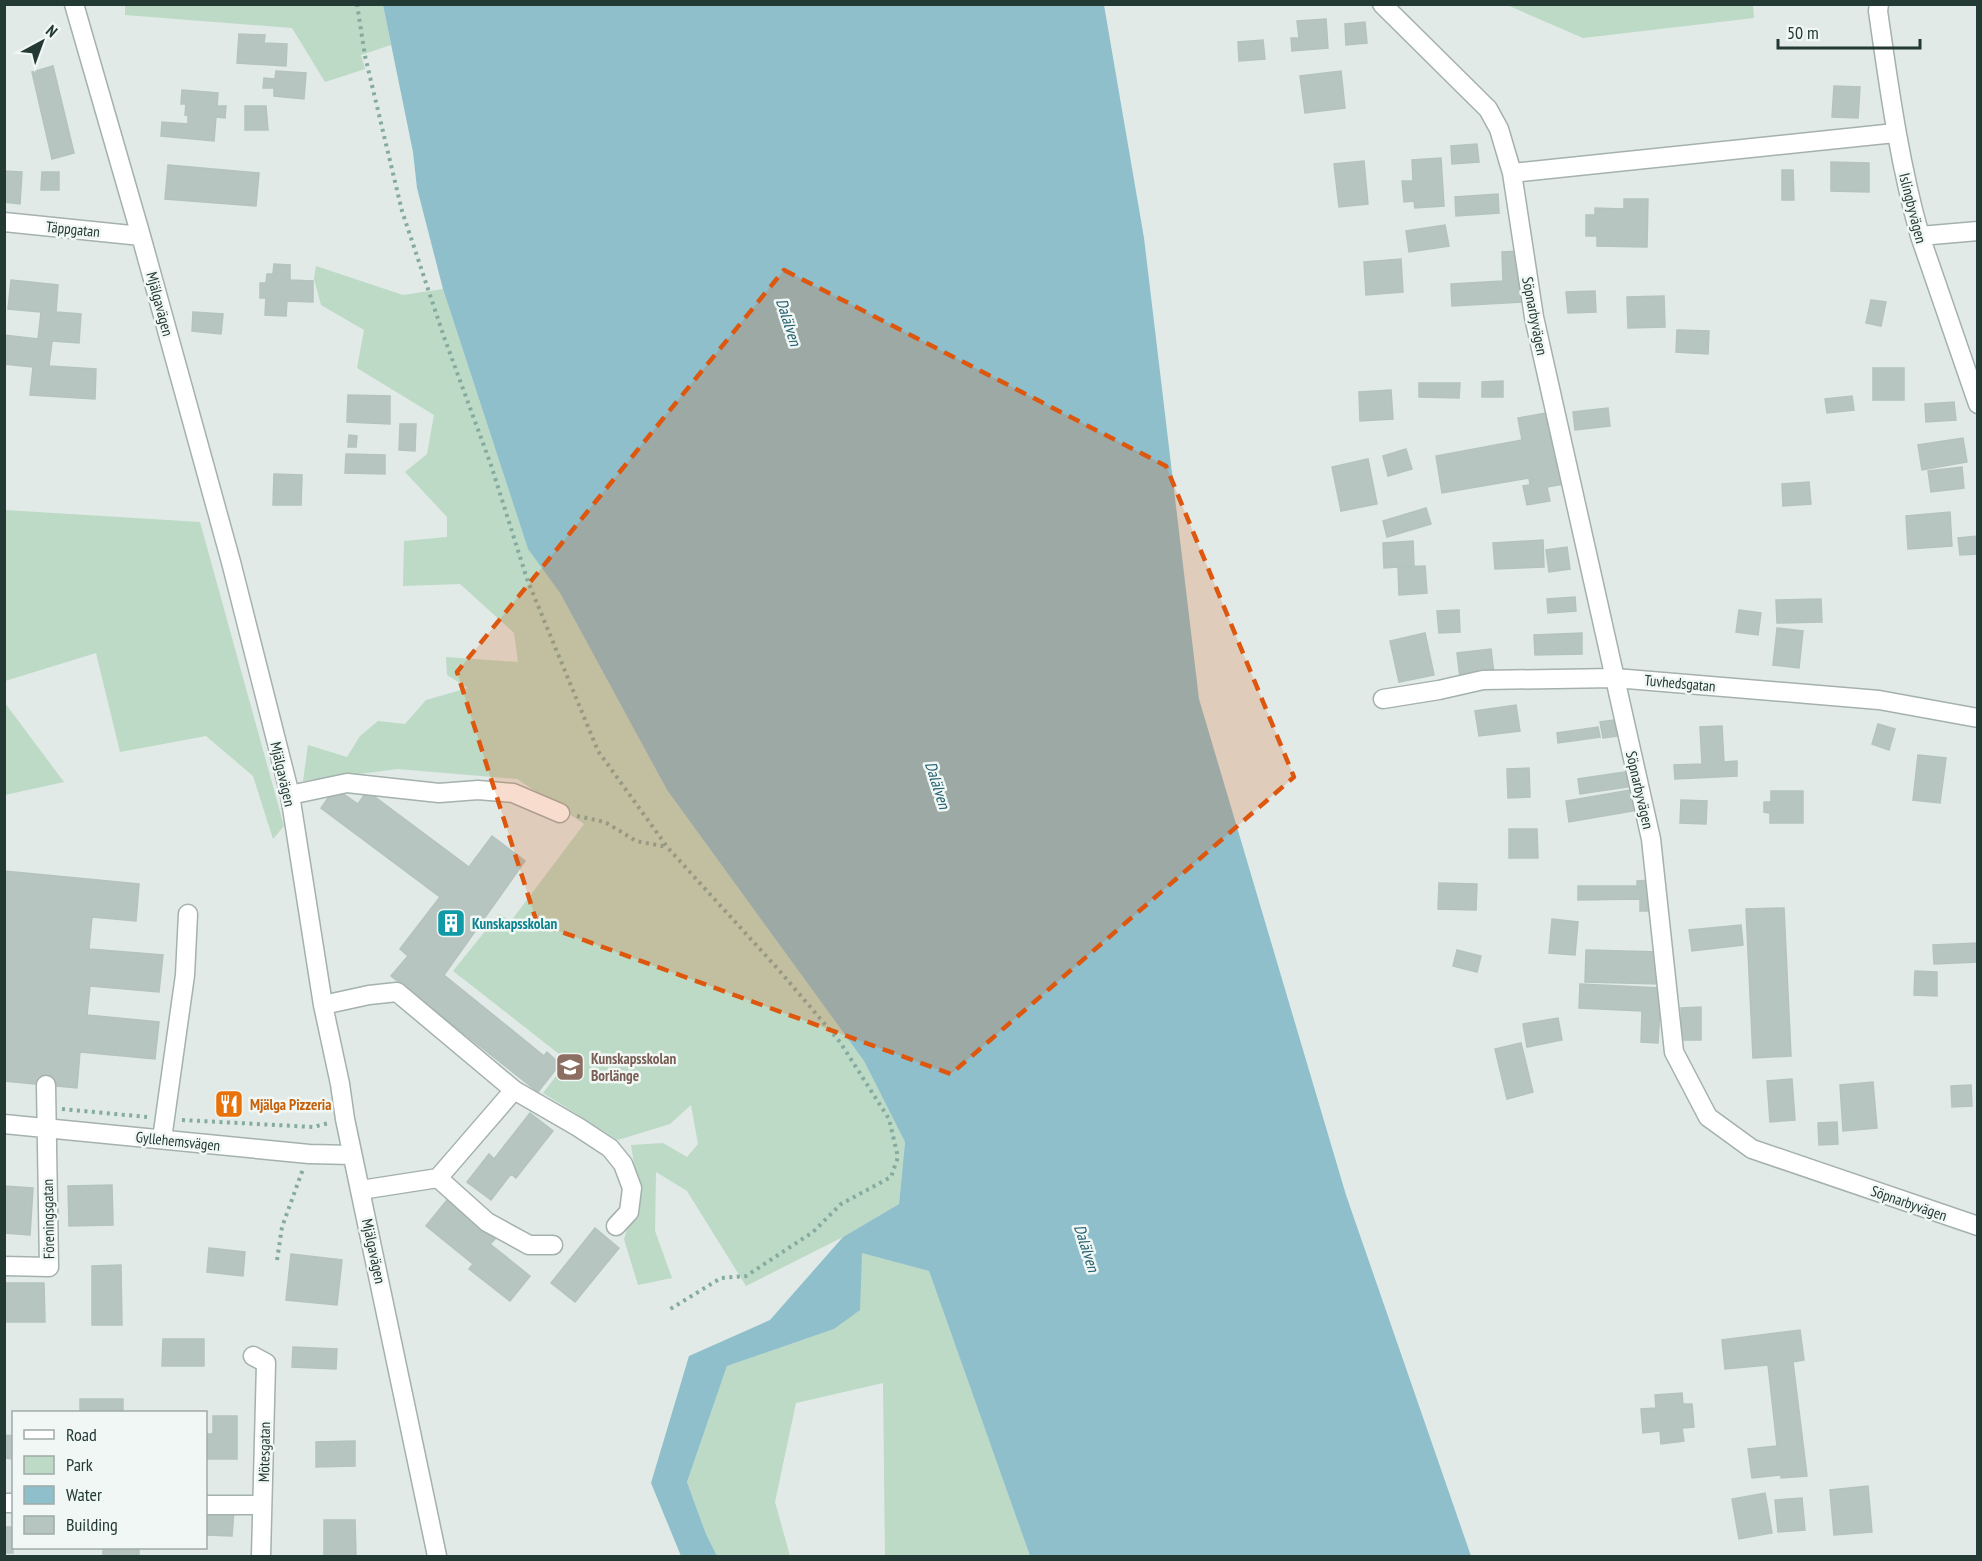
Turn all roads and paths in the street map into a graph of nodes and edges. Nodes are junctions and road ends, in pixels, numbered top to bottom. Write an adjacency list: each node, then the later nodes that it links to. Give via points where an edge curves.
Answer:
1 (74, 4): 9 (street, Mjälgavägen)
2 (357, 4): 17 (path, via 365,56 402,211 527,579 598,752)
3 (1382, 4): 6 (street, Söpnarbyvägen, via 1488,109 1499,129)
4 (1879, 4): 5 (street, Islingbyvägen)
5 (1895, 133): 6 (street); 10 (street, Islingbyvägen)
6 (1512, 173): 12 (street, Söpnarbyvägen, via 1534,317)
7 (4, 222): 9 (street, Täppgatan)
8 (1977, 231): 10 (street)
9 (141, 236): 15 (street, Mjälgavägen, via 231,562)
10 (1920, 236): 11 (street, Islingbyvägen)
11 (1977, 404)
12 (1615, 678): 13 (street, Tuvhedsgatan, via 1483,680); 14 (street, Tuvhedsgatan, via 1879,700); 31 (street, Söpnarbyvägen, via 1651,839 1674,1052 1708,1118 1752,1149)
13 (1383, 699)
14 (1977, 718)
15 (290, 795): 16 (street, via 347,783 439,793 478,790 513,793); 19 (street, Mjälgavägen)
16 (560, 813): 17 (path, via 605,822 636,841)
17 (668, 848): 35 (path, via 840,1042 889,1119 898,1157 891,1177 841,1204 813,1232 746,1276 721,1278)
18 (188, 914): 25 (street, via 185,975)
19 (323, 1005): 21 (street, via 397,992); 27 (street, Mjälgavägen)
20 (46, 1085): 24 (street)
21 (514, 1090): 28 (street); 30 (street, via 610,1148 623,1164 632,1188 629,1212)
22 (4, 1124): 24 (street, Gyllehemsvägen)
23 (313, 1127): 26 (path)
24 (46, 1128): 25 (street, Gyllehemsvägen); 34 (street, Föreningsgatan, via 49,1267)
25 (162, 1139): 26 (street, Gyllehemsvägen)
26 (309, 1154): 27 (street, Gyllehemsvägen); 33 (path, via 282,1227)
27 (352, 1155): 29 (street, Mjälgavägen)
28 (438, 1178): 29 (street); 32 (street, via 487,1222 529,1245)
29 (361, 1190): 40 (street, Mjälgavägen)
30 (616, 1226)
31 (1977, 1226)
32 (553, 1245)
33 (277, 1260)
34 (4, 1266)
35 (667, 1311)
36 (253, 1356): 38 (street, Mötesgatan, via 266,1363)
37 (207, 1504): 38 (street)
38 (262, 1505): 39 (street, Mötesgatan)
39 (261, 1557)
40 (437, 1557)

